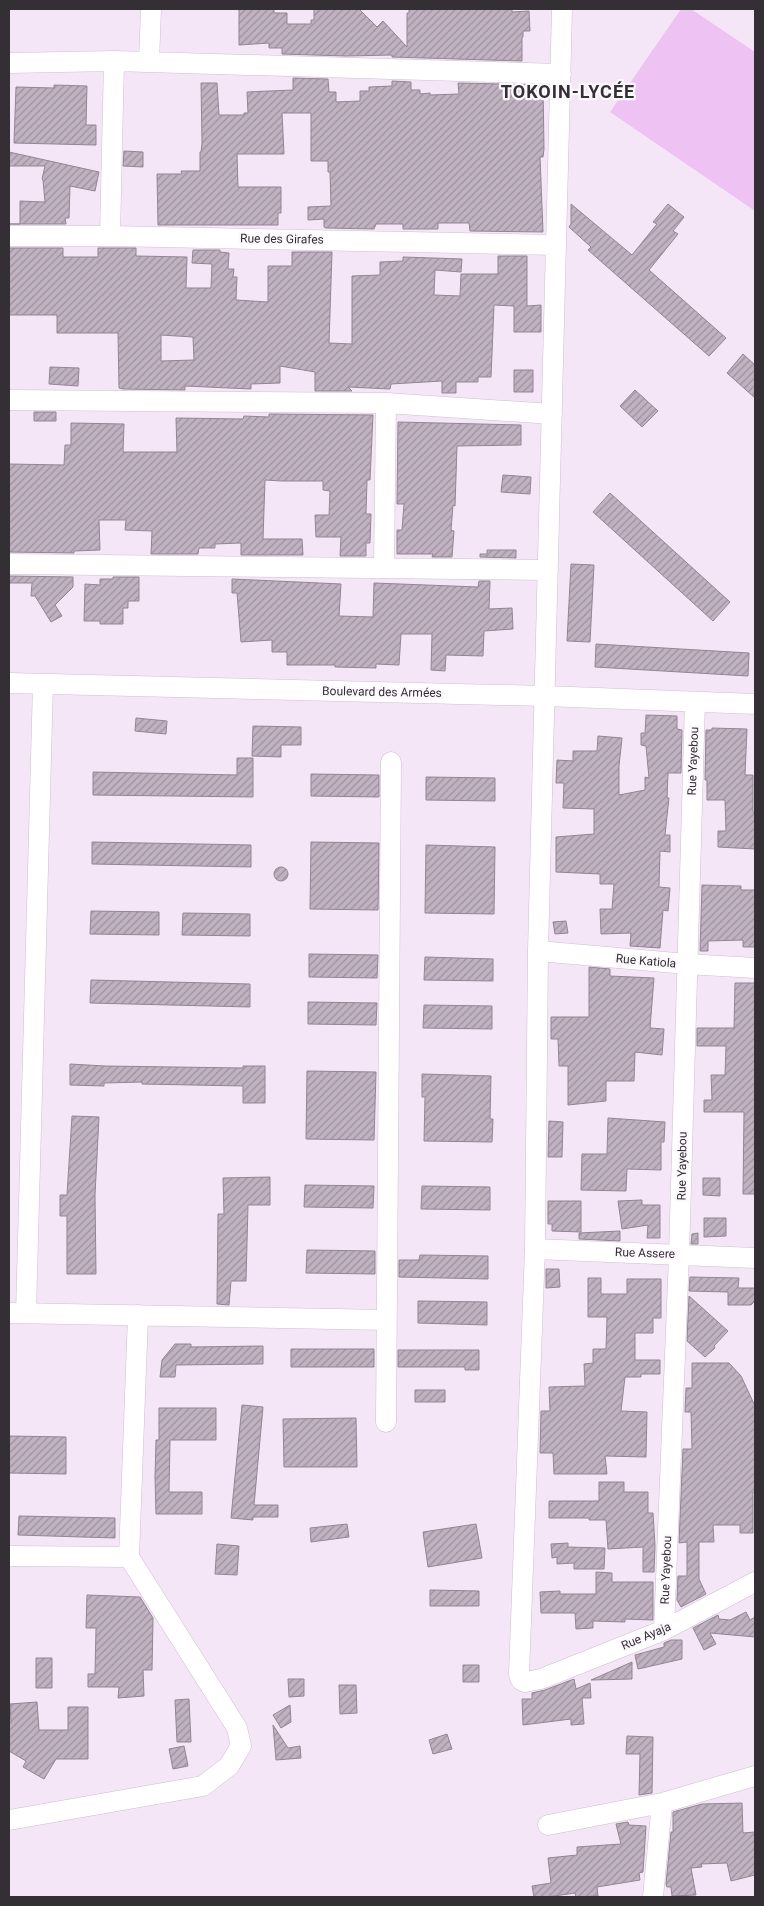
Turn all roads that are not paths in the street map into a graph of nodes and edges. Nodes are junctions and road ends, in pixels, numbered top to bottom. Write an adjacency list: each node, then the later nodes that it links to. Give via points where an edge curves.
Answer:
1 (151, 9): 4 (street)
2 (562, 9): 6 (street)
3 (114, 61): 4 (street); 5 (street); 8 (street)
4 (150, 62): 6 (street)
5 (9, 63)
6 (561, 74): 9 (street)
7 (9, 236): 8 (street, Rue des Girafes)
8 (110, 236): 9 (street, Rue des Girafes)
9 (556, 245): 12 (street)
10 (9, 400): 11 (street)
11 (386, 404): 12 (street); 14 (street)
12 (552, 414): 15 (street)
13 (9, 564): 14 (street)
14 (384, 567): 15 (street)
15 (548, 570): 18 (street)
16 (9, 683): 17 (street, Boulevard des Armées)
17 (43, 684): 18 (street, Boulevard des Armées); 28 (street)
18 (545, 696): 19 (street, Boulevard des Armées); 22 (street)
19 (695, 702): 20 (street, Boulevard des Armées); 23 (street, Rue Yayebou)
20 (755, 704)
21 (391, 762): 30 (street)
22 (538, 951): 23 (street, Rue Katiola); 25 (street)
23 (687, 964): 24 (street, Rue Katiola); 26 (street, Rue Yayebou)
24 (755, 968)
25 (535, 1249): 26 (street, Rue Assere); 35 (street, Rue Ayaja, via 518,1674 525,1682 541,1679)
26 (680, 1255): 27 (street, Rue Assere); 35 (street, Rue Yayebou)
27 (755, 1258)
28 (17, 1313): 29 (street)
29 (138, 1315): 30 (street); 33 (street)
30 (386, 1320): 31 (street)
31 (386, 1422)
32 (9, 1556): 33 (street)
33 (129, 1557): 38 (street, via 237,1728 241,1746 229,1766 203,1786)
34 (755, 1582): 35 (street, Rue Ayaja)
35 (664, 1630)
36 (755, 1776): 37 (street)
37 (662, 1803): 39 (street); 40 (street)
38 (9, 1820)
39 (548, 1825)
40 (653, 1897)

